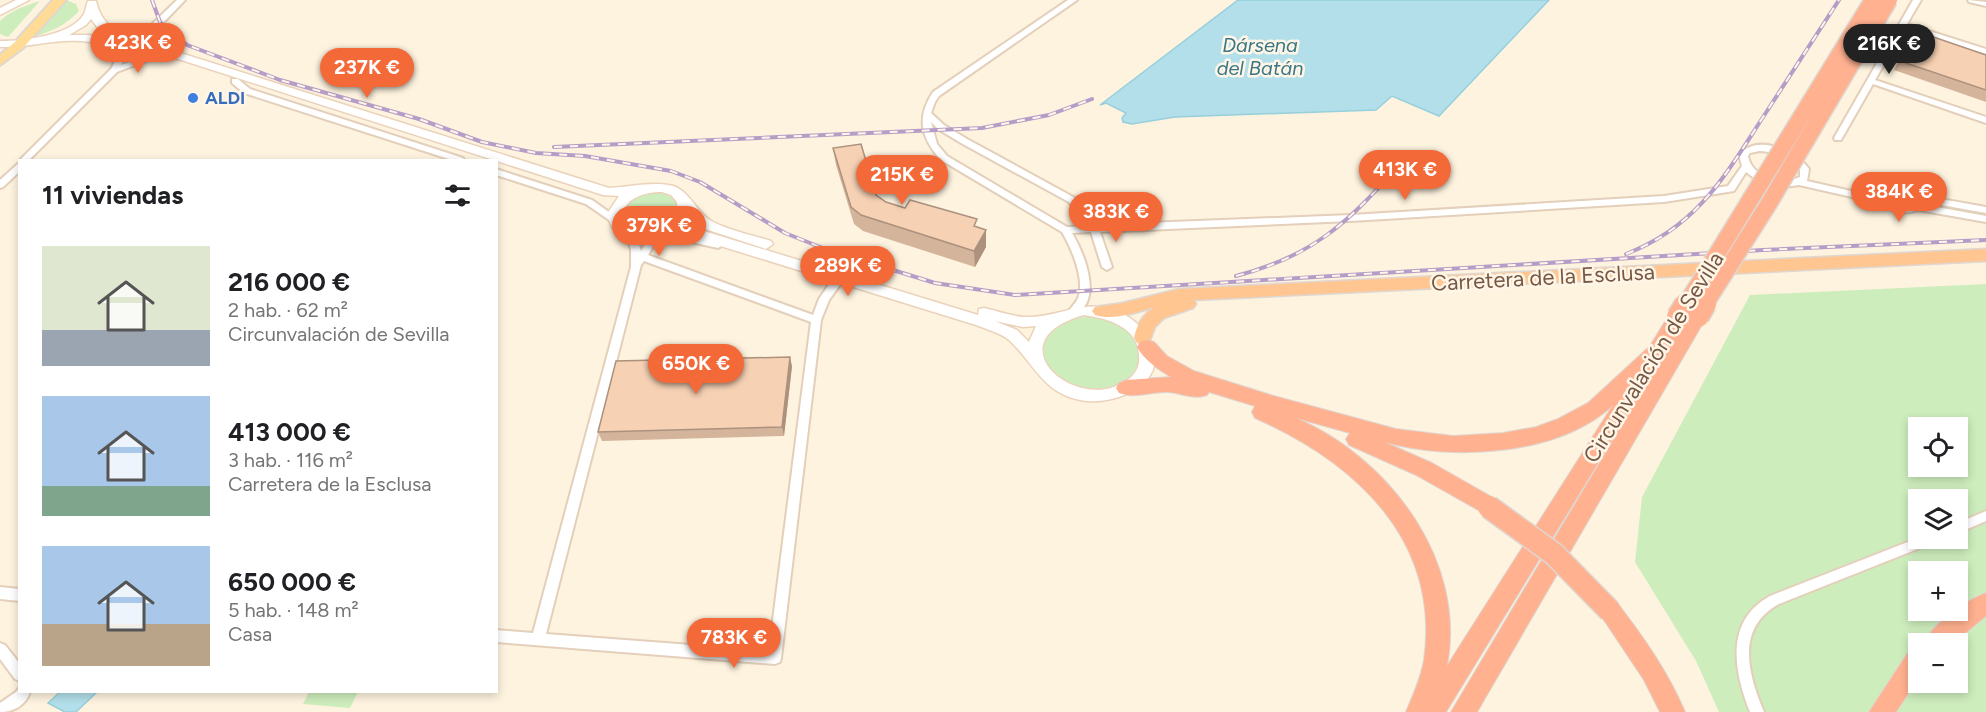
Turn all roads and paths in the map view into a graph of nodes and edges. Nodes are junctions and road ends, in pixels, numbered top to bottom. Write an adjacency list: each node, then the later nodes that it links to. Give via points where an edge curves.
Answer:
1 (48, 0): 18 (main road)
2 (60, 0): 18 (main road)
3 (181, 0): 14 (street)
4 (1073, 0): 24 (street, via 944,87 930,101)
5 (1873, 0): 59 (highway, Circunvalación de Sevilla, bridge)
6 (1889, 0): 73 (highway, Circunvalación de Sevilla, bridge)
7 (1917, 0): 15 (street)
8 (1972, 0): 11 (street)
9 (22, 1): 12 (main road); 13 (main road)
10 (91, 4): 16 (main road, via 86,17 75,26); 17 (main road, via 102,28)
11 (1986, 4)
12 (0, 5)
13 (0, 12)
14 (158, 24): 17 (street); 20 (street, via 152,38)
15 (1903, 25): 19 (street); 23 (street)
16 (43, 40): 17 (main road, via 89,38); 18 (main road); 18 (main road)
17 (124, 42): 20 (main road); 21 (street)
18 (5, 51)
19 (1986, 52)
20 (159, 53): 21 (street); 22 (main road); 36 (main road, via 608,192)
21 (114, 70): 27 (street)
22 (235, 81): 28 (street, via 246,91); 29 (main road)
23 (1870, 81): 25 (street); 26 (street)
24 (928, 115): 44 (street, via 964,141 1072,200); 45 (street, via 927,130 944,158)
25 (1986, 120)
26 (1838, 138)
27 (25, 159)
28 (457, 159)
29 (475, 159)
30 (1746, 166): 34 (street, via 1776,183); 34 (street, via 1743,155 1747,151 1770,148 1800,162); 44 (street, via 1731,189 1664,199)
31 (18, 167): 35 (street)
32 (498, 167): 42 (main road, via 599,200)
33 (498, 173): 42 (street, via 589,202)
34 (1803, 179): 38 (street)
35 (0, 185)
36 (639, 190): 39 (main road, via 668,189 678,193); 42 (main road, via 622,200)
37 (1910, 196): 38 (street, via 1890,189); 40 (street); 41 (street)
38 (1883, 197): 40 (street, via 1905,210)
39 (685, 204): 46 (main road, via 679,220); 57 (main road, via 707,225 988,315 1023,322)
40 (1916, 206): 43 (street)
41 (1986, 210)
42 (614, 217): 47 (main road, via 621,228)
43 (1986, 219)
44 (1095, 228): 45 (street); 51 (street)
45 (1065, 230): 54 (street, via 1076,246 1085,291)
46 (661, 231): 47 (main road); 49 (street); 52 (street); 53 (main road, via 689,231)
47 (632, 233): 49 (street)
48 (1986, 255): 55 (highway, Carretera de la Esclusa, via 1179,296)
49 (639, 262): 56 (street); 71 (street)
50 (1986, 264): 58 (highway, Carretera de la Esclusa, via 1185,304 1149,320 1144,329)
51 (1107, 267)
52 (837, 282): 53 (street); 56 (street, via 824,299)
53 (924, 303): 60 (main road, via 1012,334)
54 (1074, 311): 55 (main road); 57 (main road)
55 (1101, 311): 58 (main road, via 1125,320)
56 (816, 320): 71 (street, via 775,658)
57 (1052, 320): 60 (main road, via 1035,341)
58 (1145, 342): 61 (main road, via 1148,360 1143,373); 62 (highway, via 1160,361 1187,377)
59 (1658, 350): 62 (highway, via 1595,409 1565,425 1503,441 1453,444 1396,437); 79 (highway, Circunvalación de Sevilla)
60 (1034, 357): 61 (main road, via 1043,374 1070,392 1105,395)
61 (1126, 388): 62 (highway, via 1167,384)
62 (1272, 410): 78 (highway, via 1354,464 1385,493 1410,530 1428,567 1439,624 1437,660); 82 (highway, bridge, via 1380,448 1424,469 1489,507 1554,554 1610,611 1637,647)
63 (1986, 516): 64 (street)
64 (1968, 524)
65 (1908, 547): 83 (street, via 1767,604 1754,616 1744,631 1742,650 1744,674)
66 (0, 593): 67 (street)
67 (18, 595)
68 (1986, 603): 69 (highway)
69 (1946, 633)
70 (498, 636): 71 (street)
71 (538, 639)
72 (0, 649): 74 (street)
73 (1494, 661): 80 (highway, Circunvalación de Sevilla); 81 (highway)
74 (18, 672)
75 (1908, 673): 84 (highway)
76 (23, 693): 77 (street)
77 (0, 711)
78 (1418, 712)
79 (1432, 712)
80 (1463, 712)
81 (1474, 712)
82 (1673, 712)
83 (1757, 712)
84 (1881, 712)

